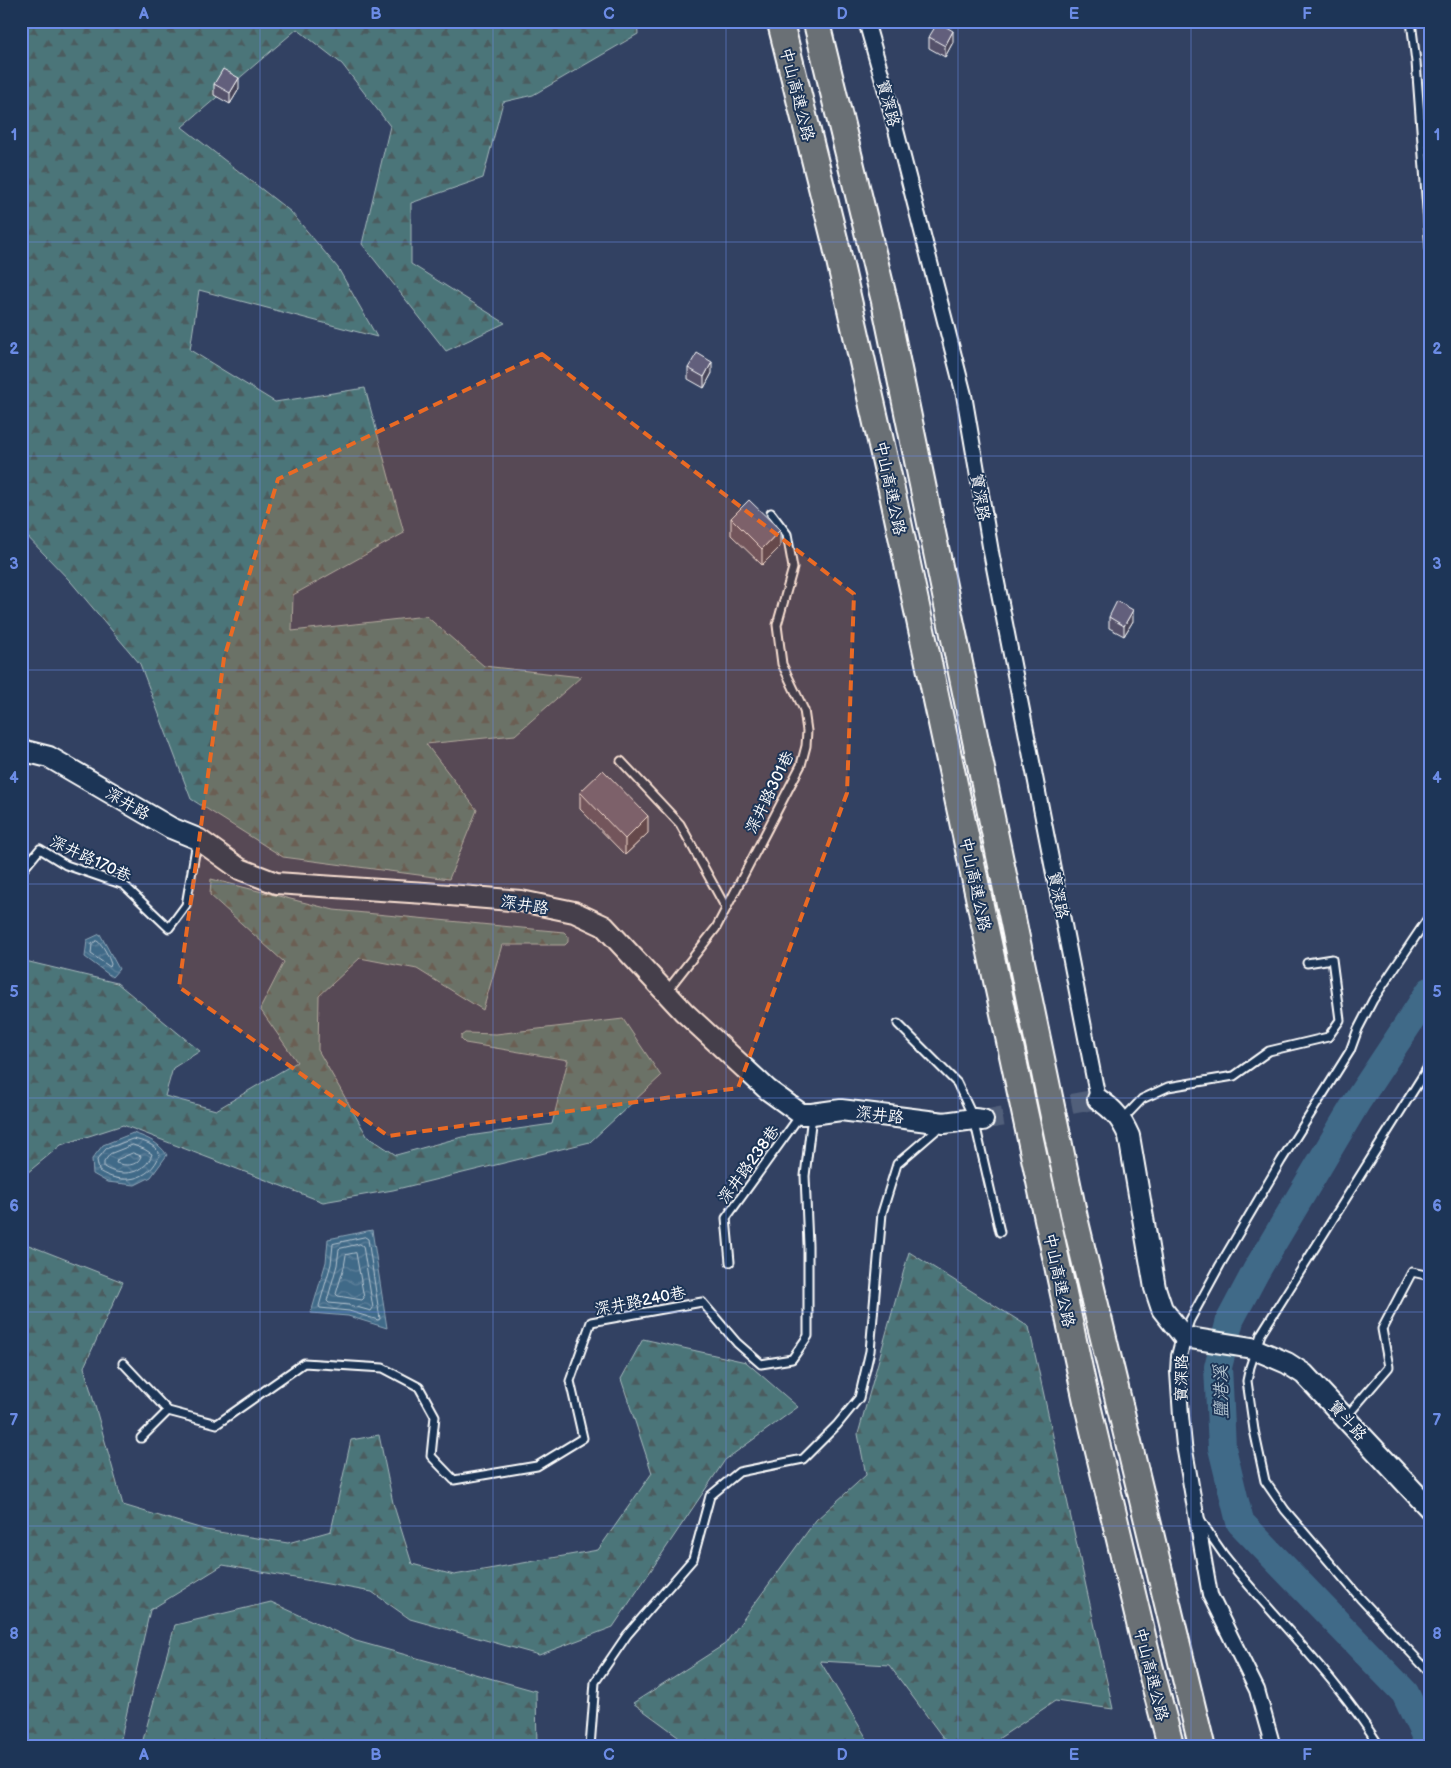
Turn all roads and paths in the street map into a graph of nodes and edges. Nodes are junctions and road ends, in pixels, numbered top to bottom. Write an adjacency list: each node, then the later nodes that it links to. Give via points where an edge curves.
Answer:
1 (780, 21): 35 (highway, 中山高速公路, via 892,487 1086,1399)
2 (816, 21): 36 (highway, 中山高速公路, via 884,299 1075,1220)
3 (866, 21): 17 (street, 寶深路, via 964,395 991,552)
4 (1410, 21): 5 (lane)
5 (1430, 250)
6 (771, 513): 11 (lane, 深井路301巷, via 787,534 793,568 777,625 782,664 804,710 806,746 801,765)
7 (21, 750): 9 (street, 深井路, via 49,757 171,828)
8 (621, 761): 11 (lane, via 680,824)
9 (198, 839): 10 (lane, 深井路170巷, via 186,905 170,928 124,886 66,864 40,848); 14 (street, 深井路, via 240,869 276,883 502,900 574,912 604,926)
10 (21, 872)
11 (726, 908): 14 (lane, 深井路301巷, via 716,928)
12 (1430, 914): 25 (lane, via 1373,1000 1350,1051 1220,1266)
13 (1307, 963): 20 (lane, via 1332,959 1340,1020 1328,1037 1269,1051 1234,1076 1168,1087 1142,1100)
14 (666, 992): 18 (street, 深井路, via 768,1090)
15 (898, 1024): 19 (lane, via 957,1083)
16 (1430, 1064): 26 (lane)
17 (1098, 1098): 20 (street, 寶深路)
18 (807, 1114): 21 (street, 深井路, via 841,1110); 23 (lane, 深井路238巷, via 726,1218); 28 (lane, 深井路240巷, via 808,1336 792,1359 761,1364 737,1343 702,1302 591,1322 570,1381 583,1438 537,1466 454,1480 431,1456 435,1416 419,1387 383,1368 304,1363 217,1424)
19 (979, 1119): 21 (street, 深井路); 22 (lane)
20 (1122, 1120): 25 (street, 寶深路, via 1129,1136 1157,1298)
21 (944, 1123): 34 (lane, via 896,1164 882,1213 870,1352 859,1398 838,1425 803,1459 739,1472 710,1496 693,1559 627,1635 595,1682)
22 (1000, 1232)
23 (730, 1262)
24 (1430, 1276): 29 (lane, via 1412,1272 1382,1329 1389,1367)
25 (1184, 1337): 26 (street, 寶斗路); 32 (street, 寶深路, via 1178,1356 1178,1372 1184,1445)
26 (1254, 1349): 29 (street, 寶斗路, via 1304,1374); 33 (lane, via 1247,1381 1265,1481 1360,1598)
27 (123, 1363): 28 (lane)
28 (168, 1411): 30 (lane)
29 (1346, 1417): 31 (street, 寶斗路)
30 (141, 1438)
31 (1430, 1509)
32 (1196, 1514): 37 (street, 寶深路, via 1210,1595 1257,1690); 38 (lane, via 1223,1554 1333,1681)
33 (1430, 1673)
34 (590, 1747)
35 (1171, 1747)
36 (1202, 1747)
37 (1273, 1747)
38 (1380, 1747)

